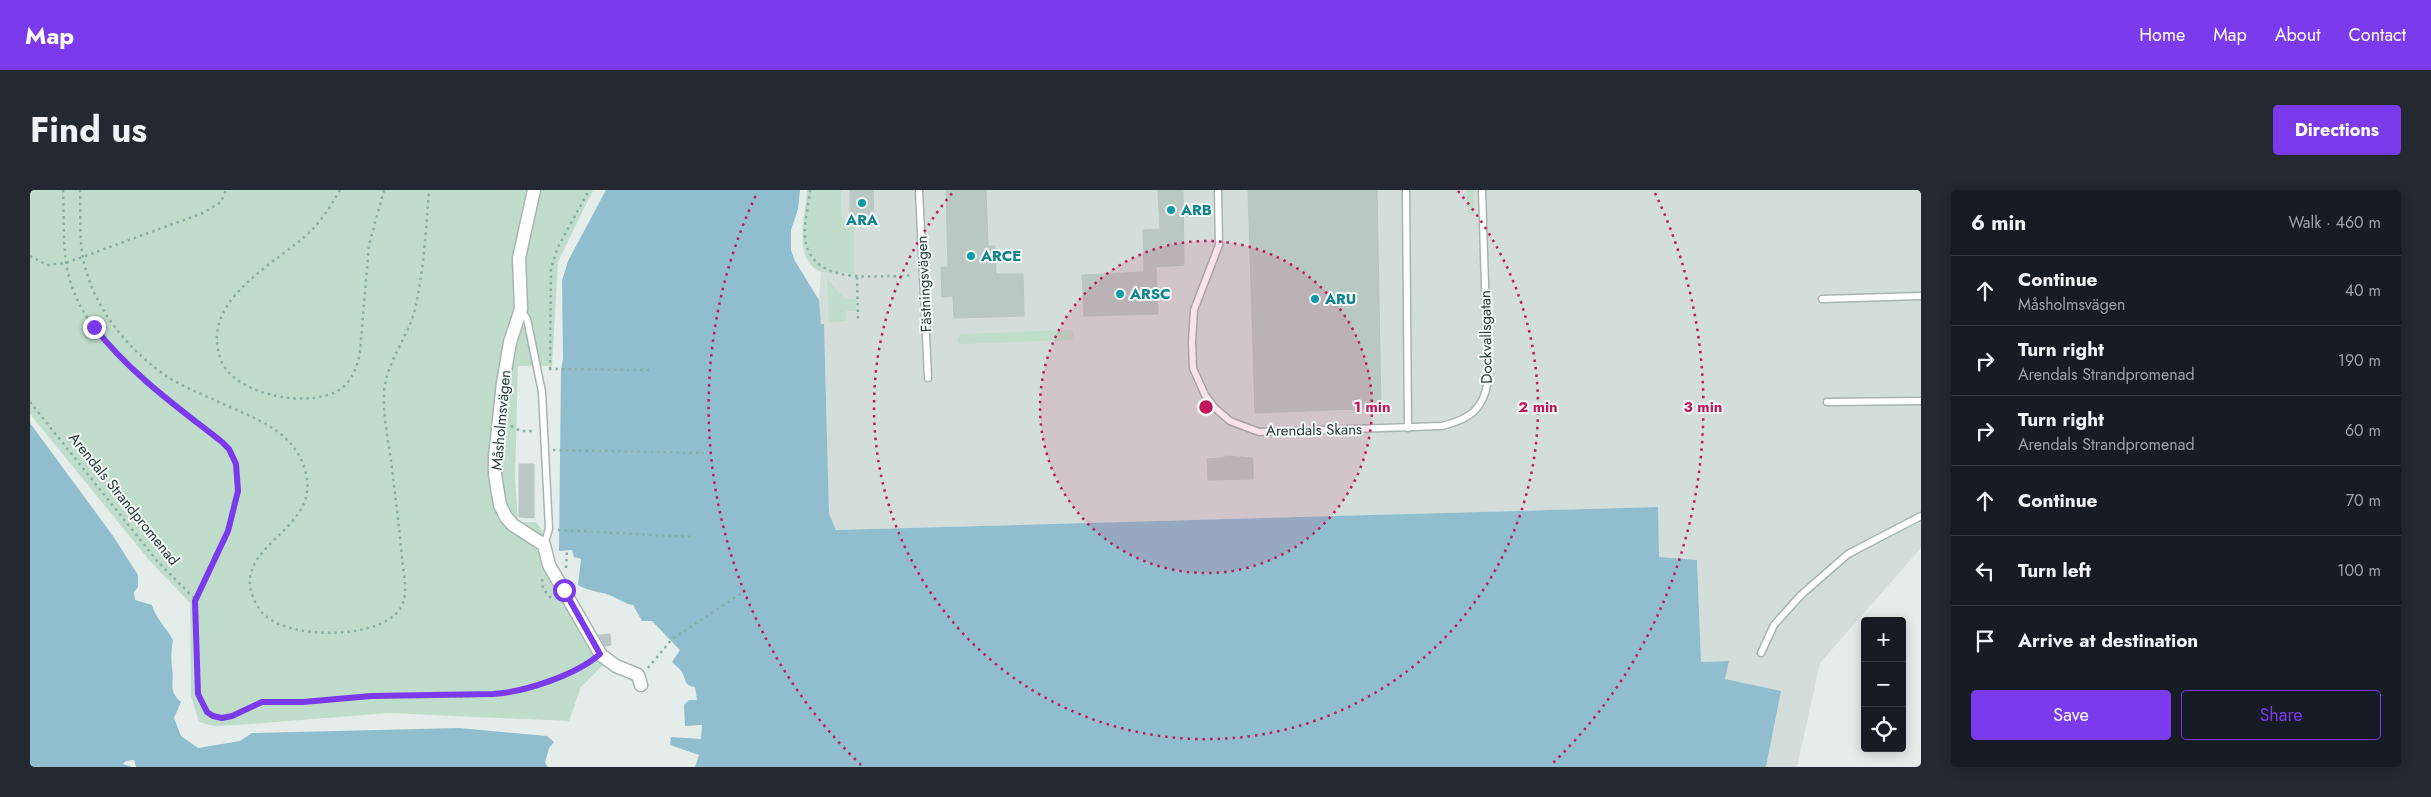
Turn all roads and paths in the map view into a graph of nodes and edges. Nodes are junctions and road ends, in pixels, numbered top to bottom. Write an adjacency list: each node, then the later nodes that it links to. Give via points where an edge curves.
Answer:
1 (63, 190): 16 (path)
2 (80, 190): 15 (path)
3 (226, 190): 15 (path, via 221,202 203,213)
4 (340, 190): 5 (path, via 311,230 258,272 224,311 218,331 219,353 229,374 244,385 280,396 315,397 334,393 350,379 360,352 369,245)
5 (384, 190)
6 (430, 190): 15 (path, via 415,310 389,370 384,392 404,600 398,611 385,621 357,630 290,630 264,615 254,599 251,570 261,552 290,525 305,505 308,489 301,459 290,443 272,428 172,379 140,355 110,320 89,280)
7 (534, 190): 21 (street, Måsholmsvägen, via 519,258)
8 (589, 190): 24 (path, via 556,248 551,269)
9 (810, 190): 18 (path, via 807,247 821,266 831,272)
10 (919, 190): 17 (lane, Fästningsvägen)
11 (1218, 190): 31 (lane, Arendals Skans, via 1219,245 1192,321 1193,368 1210,402 1230,421 1259,432)
12 (1406, 190): 31 (lane)
13 (1482, 190): 31 (lane, Dockvallsgatan, via 1486,396 1478,409 1461,422)
14 (30, 256): 16 (path, via 47,265)
15 (82, 257): 16 (path)
16 (66, 263): 40 (path, via 81,304 102,337 156,391 222,442 236,464 238,491 233,516)
17 (923, 272): 18 (path); 26 (lane, Fästningsvägen)
18 (857, 277): 22 (path)
19 (1921, 296): 20 (lane)
20 (1822, 299)
21 (521, 310): 23 (lane, via 527,319); 30 (street, Måsholmsvägen, via 510,342)
22 (858, 322)
23 (538, 368): 24 (path); 32 (lane)
24 (550, 370): 25 (path)
25 (650, 370)
26 (928, 378)
27 (30, 402): 40 (path, Arendals Strandpromenad, via 158,562)
28 (1827, 402): 29 (lane)
29 (1921, 402)
30 (499, 420): 32 (path, via 521,431); 38 (street, Måsholmsvägen, via 495,475 500,505 513,525)
31 (1408, 428)
32 (544, 431): 38 (lane, via 549,529)
33 (561, 450): 34 (path)
34 (704, 453)
35 (1921, 516): 41 (lane, via 1848,554 1801,594 1774,624)
36 (561, 530): 37 (path)
37 (694, 537)
38 (544, 545): 42 (street, via 549,565)
39 (748, 589): 43 (path, via 672,639)
40 (195, 601): 42 (path, via 198,694 205,710 217,717 232,716 262,702 504,694 574,671)
41 (1761, 653)
42 (600, 654): 43 (street)
43 (639, 680)

